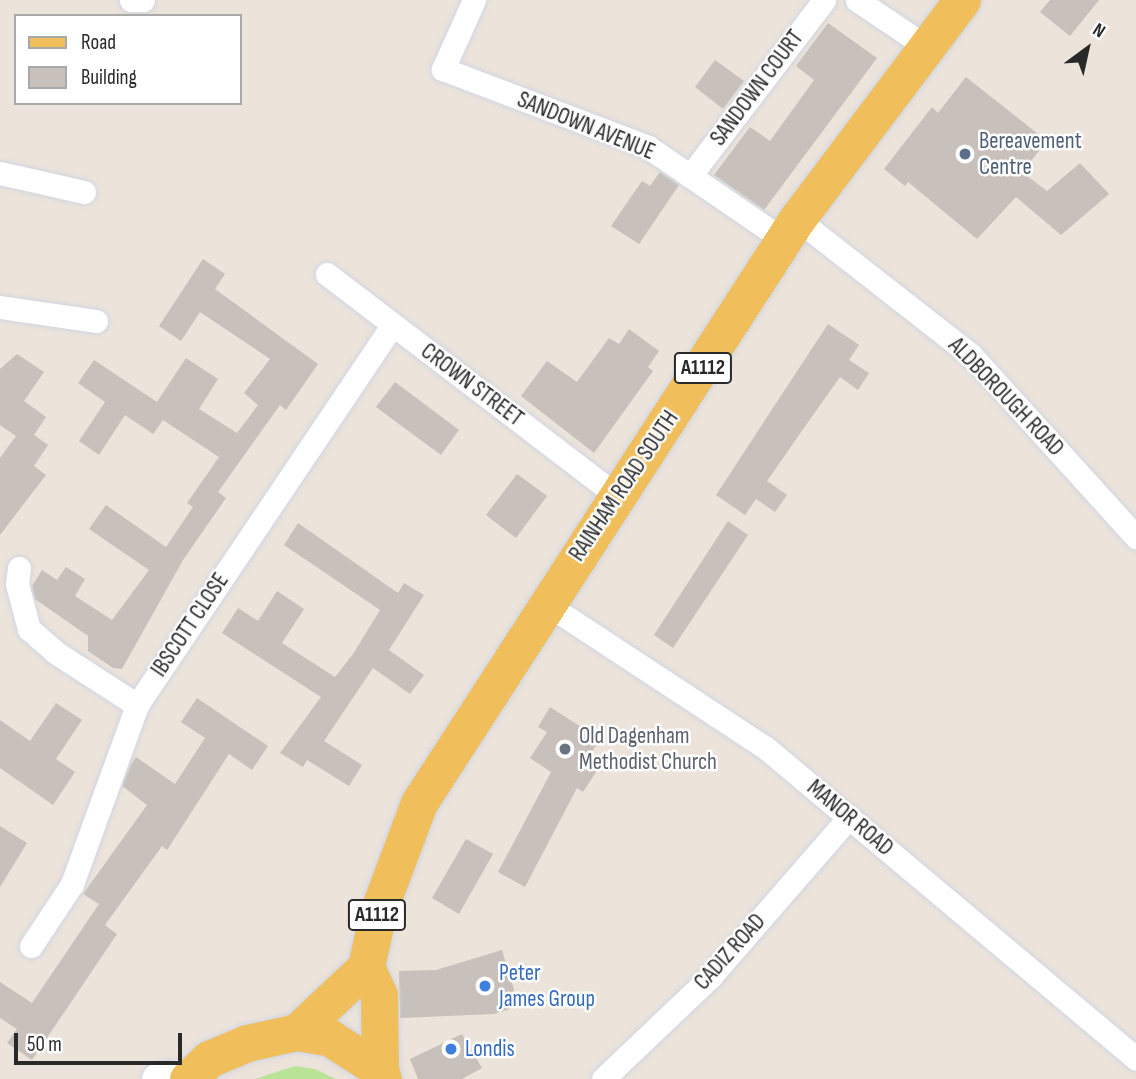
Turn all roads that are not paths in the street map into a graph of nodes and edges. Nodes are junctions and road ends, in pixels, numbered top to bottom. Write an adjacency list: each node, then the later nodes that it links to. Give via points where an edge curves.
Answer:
1 (131, 0): 2 (street)
2 (143, 0)
3 (474, 0): 9 (street, SANDOWN AVENUE, via 443,69 648,147)
4 (824, 0): 9 (street, SANDOWN COURT)
5 (857, 0): 7 (street)
6 (962, 0): 7 (main road, RAINHAM ROAD SOUTH / A1112)
7 (924, 45): 11 (main road, RAINHAM ROAD SOUTH / A1112)
8 (0, 173): 10 (street)
9 (690, 176): 11 (street, SANDOWN AVENUE)
10 (84, 192)
11 (790, 230): 16 (main road, RAINHAM ROAD SOUTH / A1112); 17 (street, ALDBOROUGH ROAD, via 971,355)
12 (327, 274): 15 (street, CROWN STREET)
13 (0, 307): 14 (street)
14 (96, 321)
15 (392, 325): 16 (street, CROWN STREET); 20 (street, IBSCOTT CLOSE)
16 (617, 496): 19 (main road, RAINHAM ROAD SOUTH / A1112)
17 (1136, 537)
18 (19, 568): 20 (street, via 18,584 29,629 55,652)
19 (545, 603): 21 (street, MANOR ROAD, via 766,748); 23 (main road, RAINHAM ROAD SOUTH / A1112, via 419,803 378,912)
20 (137, 705): 22 (street, IBSCOTT CLOSE, via 72,884)
21 (849, 817): 25 (street, MANOR ROAD); 28 (street, CADIZ ROAD, via 711,976)
22 (31, 946)
23 (366, 967): 24 (main road); 26 (main road, via 379,995)
24 (297, 1032): 26 (main road, via 330,1038); 27 (main road, via 247,1043)
25 (1136, 1058)
26 (382, 1075)
27 (180, 1077)
28 (603, 1079)

